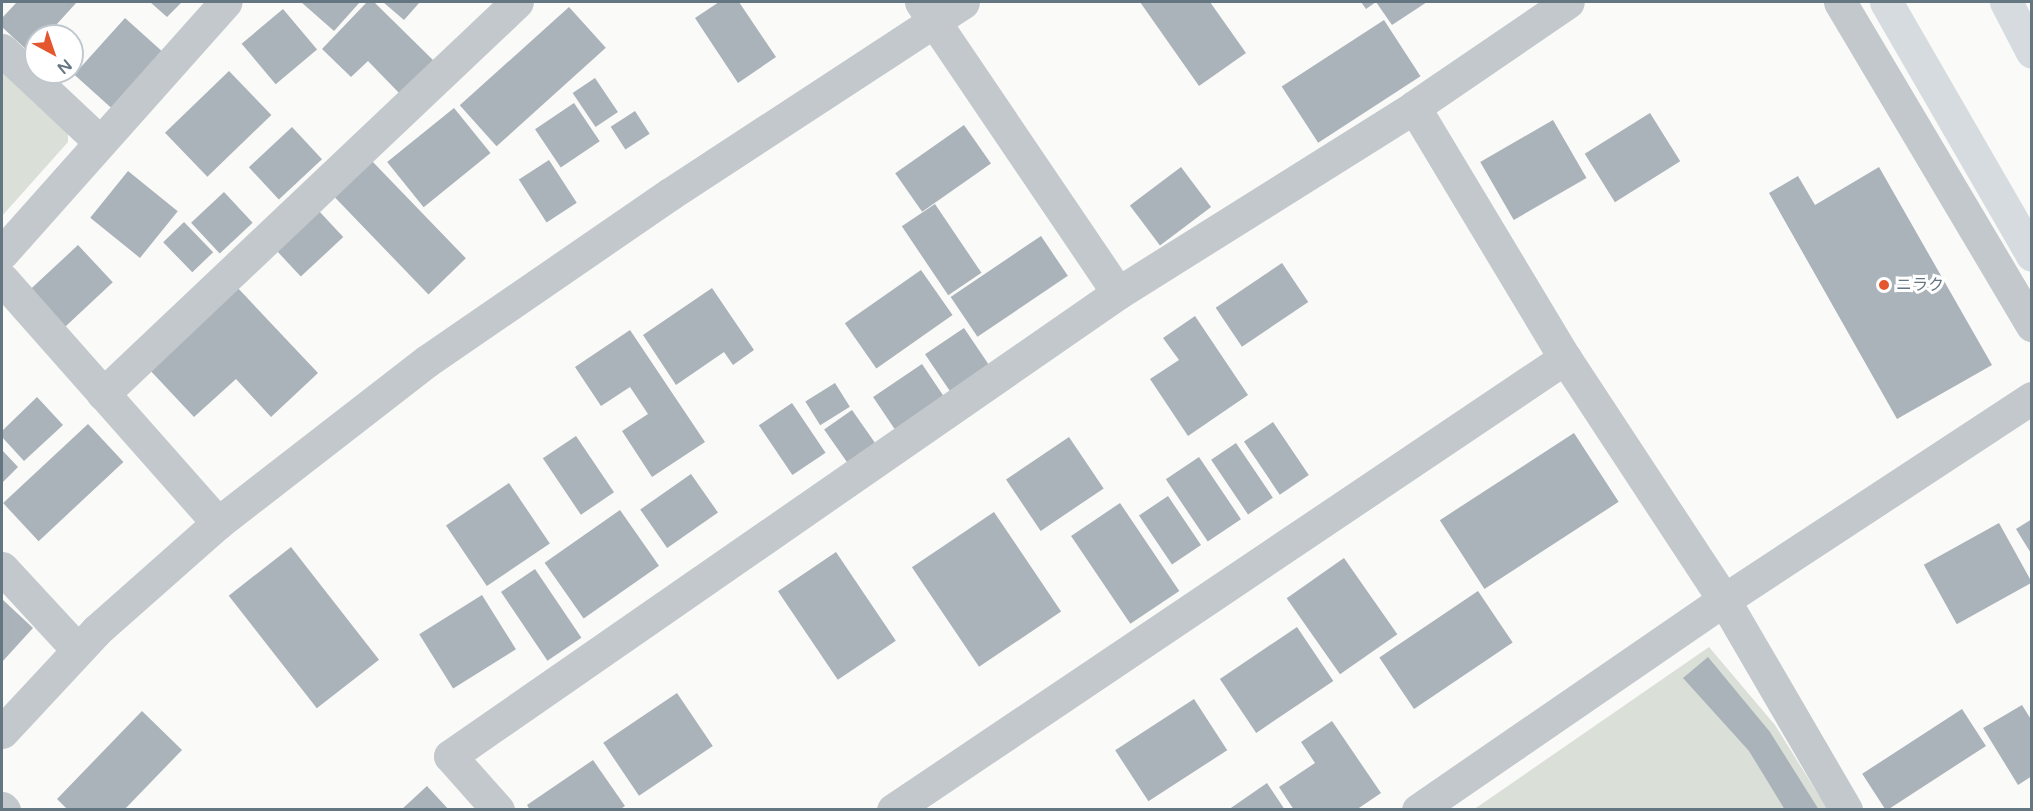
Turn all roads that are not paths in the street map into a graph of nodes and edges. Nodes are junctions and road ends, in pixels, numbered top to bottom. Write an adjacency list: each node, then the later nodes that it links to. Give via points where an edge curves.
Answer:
1 (226, 2): 12 (street)
2 (517, 2): 19 (street)
3 (963, 2): 8 (street)
4 (1568, 2): 11 (street)
5 (1840, 2): 17 (street)
6 (1886, 2): 14 (highway)
7 (2006, 2): 10 (highway)
8 (928, 11): 16 (street); 21 (street, via 427,361)
9 (2, 50): 12 (street)
10 (2031, 52)
11 (1414, 107): 16 (street); 18 (street)
12 (99, 141): 13 (street)
13 (2, 253)
14 (2031, 255)
15 (2, 279): 19 (street)
16 (1118, 293): 26 (street, via 450,756)
17 (2031, 325)
18 (1565, 358): 23 (street); 27 (street)
19 (103, 394): 21 (street)
20 (2031, 398): 23 (street)
21 (218, 523): 24 (street)
22 (2, 568): 24 (street)
23 (1724, 600): 28 (street); 29 (street)
24 (78, 650): 25 (street)
25 (2, 732)
26 (498, 810)
27 (893, 810)
28 (1418, 810)
29 (1846, 810)

